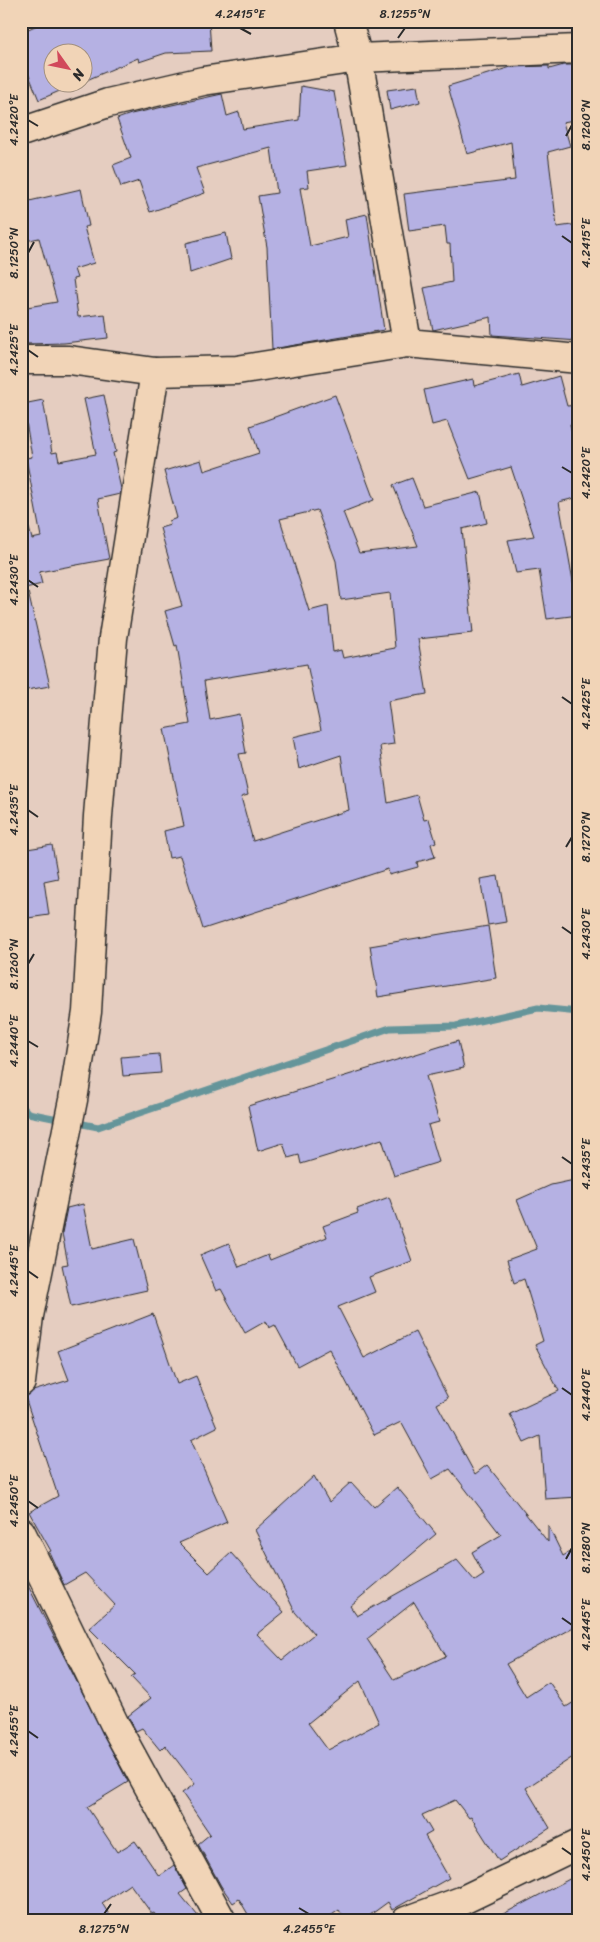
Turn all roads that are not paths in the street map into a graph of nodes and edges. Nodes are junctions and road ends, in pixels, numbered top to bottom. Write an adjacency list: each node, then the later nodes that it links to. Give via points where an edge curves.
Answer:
1 (348, 21): 3 (street)
2 (579, 48): 3 (street)
3 (358, 58): 4 (street, via 203,81 108,103); 5 (street)
4 (21, 132)
5 (407, 343): 6 (street); 8 (street, via 237,370)
6 (579, 359)
7 (21, 360): 8 (street, via 68,360)
8 (155, 372): 9 (street, via 113,638 98,816 87,1012 30,1316)
9 (21, 1382)
10 (21, 1532): 12 (street, via 116,1727)
11 (579, 1844): 13 (street, via 461,1901)
12 (222, 1921)
13 (406, 1921)

